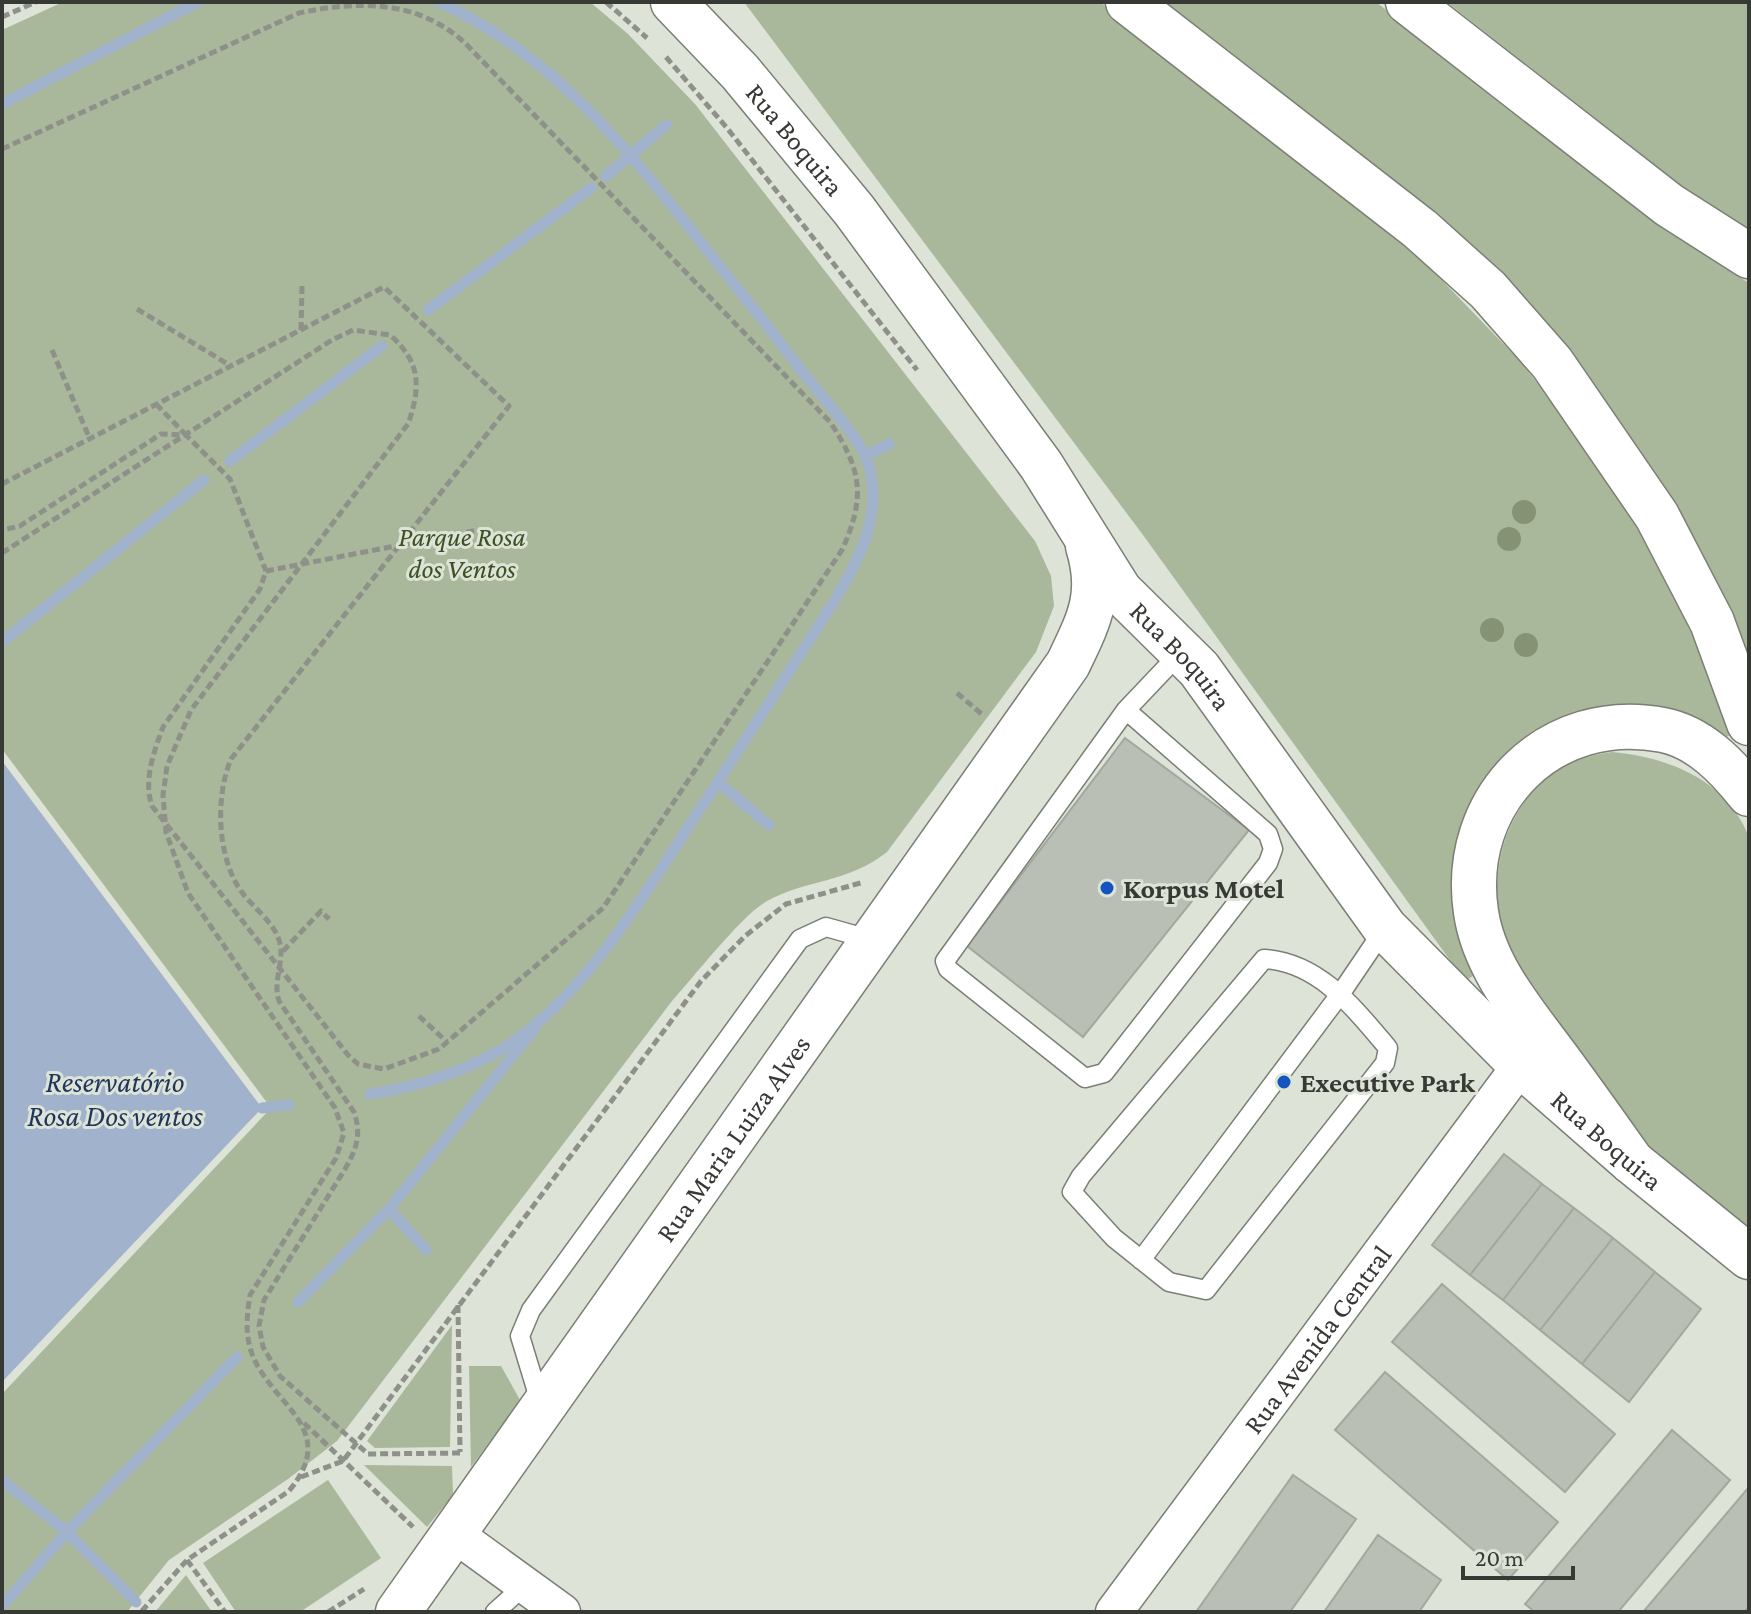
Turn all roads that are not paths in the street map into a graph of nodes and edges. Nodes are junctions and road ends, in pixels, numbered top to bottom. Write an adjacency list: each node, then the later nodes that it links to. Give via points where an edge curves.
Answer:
1 (673, 2): 5 (main road, Rua Boquira, via 740,72 854,210)
2 (1128, 2): 9 (main road, via 1420,229 1488,290 1552,363 1657,516 1712,622)
3 (1408, 2): 4 (main road, via 1669,205)
4 (1749, 256)
5 (1082, 528): 6 (main road, Rua Boquira, via 1125,597); 7 (main road, Rua Maria Luiza Alves, via 1096,584 1087,623)
6 (1177, 646): 7 (main road, Rua Maria Luiza Alves, via 1136,626 1116,628); 8 (lane); 11 (main road, Rua Boquira)
7 (1068, 664): 12 (main road, Rua Maria Luiza Alves)
8 (1126, 710): 8 (lane, via 1268,834 1273,849 1268,863 1104,1073 1085,1078 948,969 945,961)
9 (1749, 723)
10 (1749, 794): 15 (main road, via 1719,759 1694,742 1665,730 1609,727 1556,742 1531,761 1492,808 1479,841 1475,911 1484,947 1503,983)
11 (1385, 928): 13 (lane); 14 (main road, Rua Boquira)
12 (872, 940): 18 (main road, Rua Maria Luiza Alves); 18 (lane, via 826,927 800,939 531,1310 520,1336)
13 (1341, 993): 17 (lane); 17 (lane, via 1388,1048 1385,1063 1206,1290 1169,1282); 17 (lane, via 1285,960 1264,959 1081,1176 1072,1192)
14 (1521, 1065): 15 (main road, Rua Boquira); 24 (street, Rua Avenida Central)
15 (1632, 1162): 16 (main road, Rua Boquira)
16 (1749, 1257)
17 (1141, 1260)
18 (542, 1408): 19 (main road, Rua Maria Luiza Alves)
19 (435, 1532): 20 (street); 21 (main road, Rua Maria Luiza Alves)
20 (525, 1585): 22 (lane); 23 (street)
21 (398, 1612)
22 (495, 1612)
23 (562, 1612)
24 (1114, 1612)

